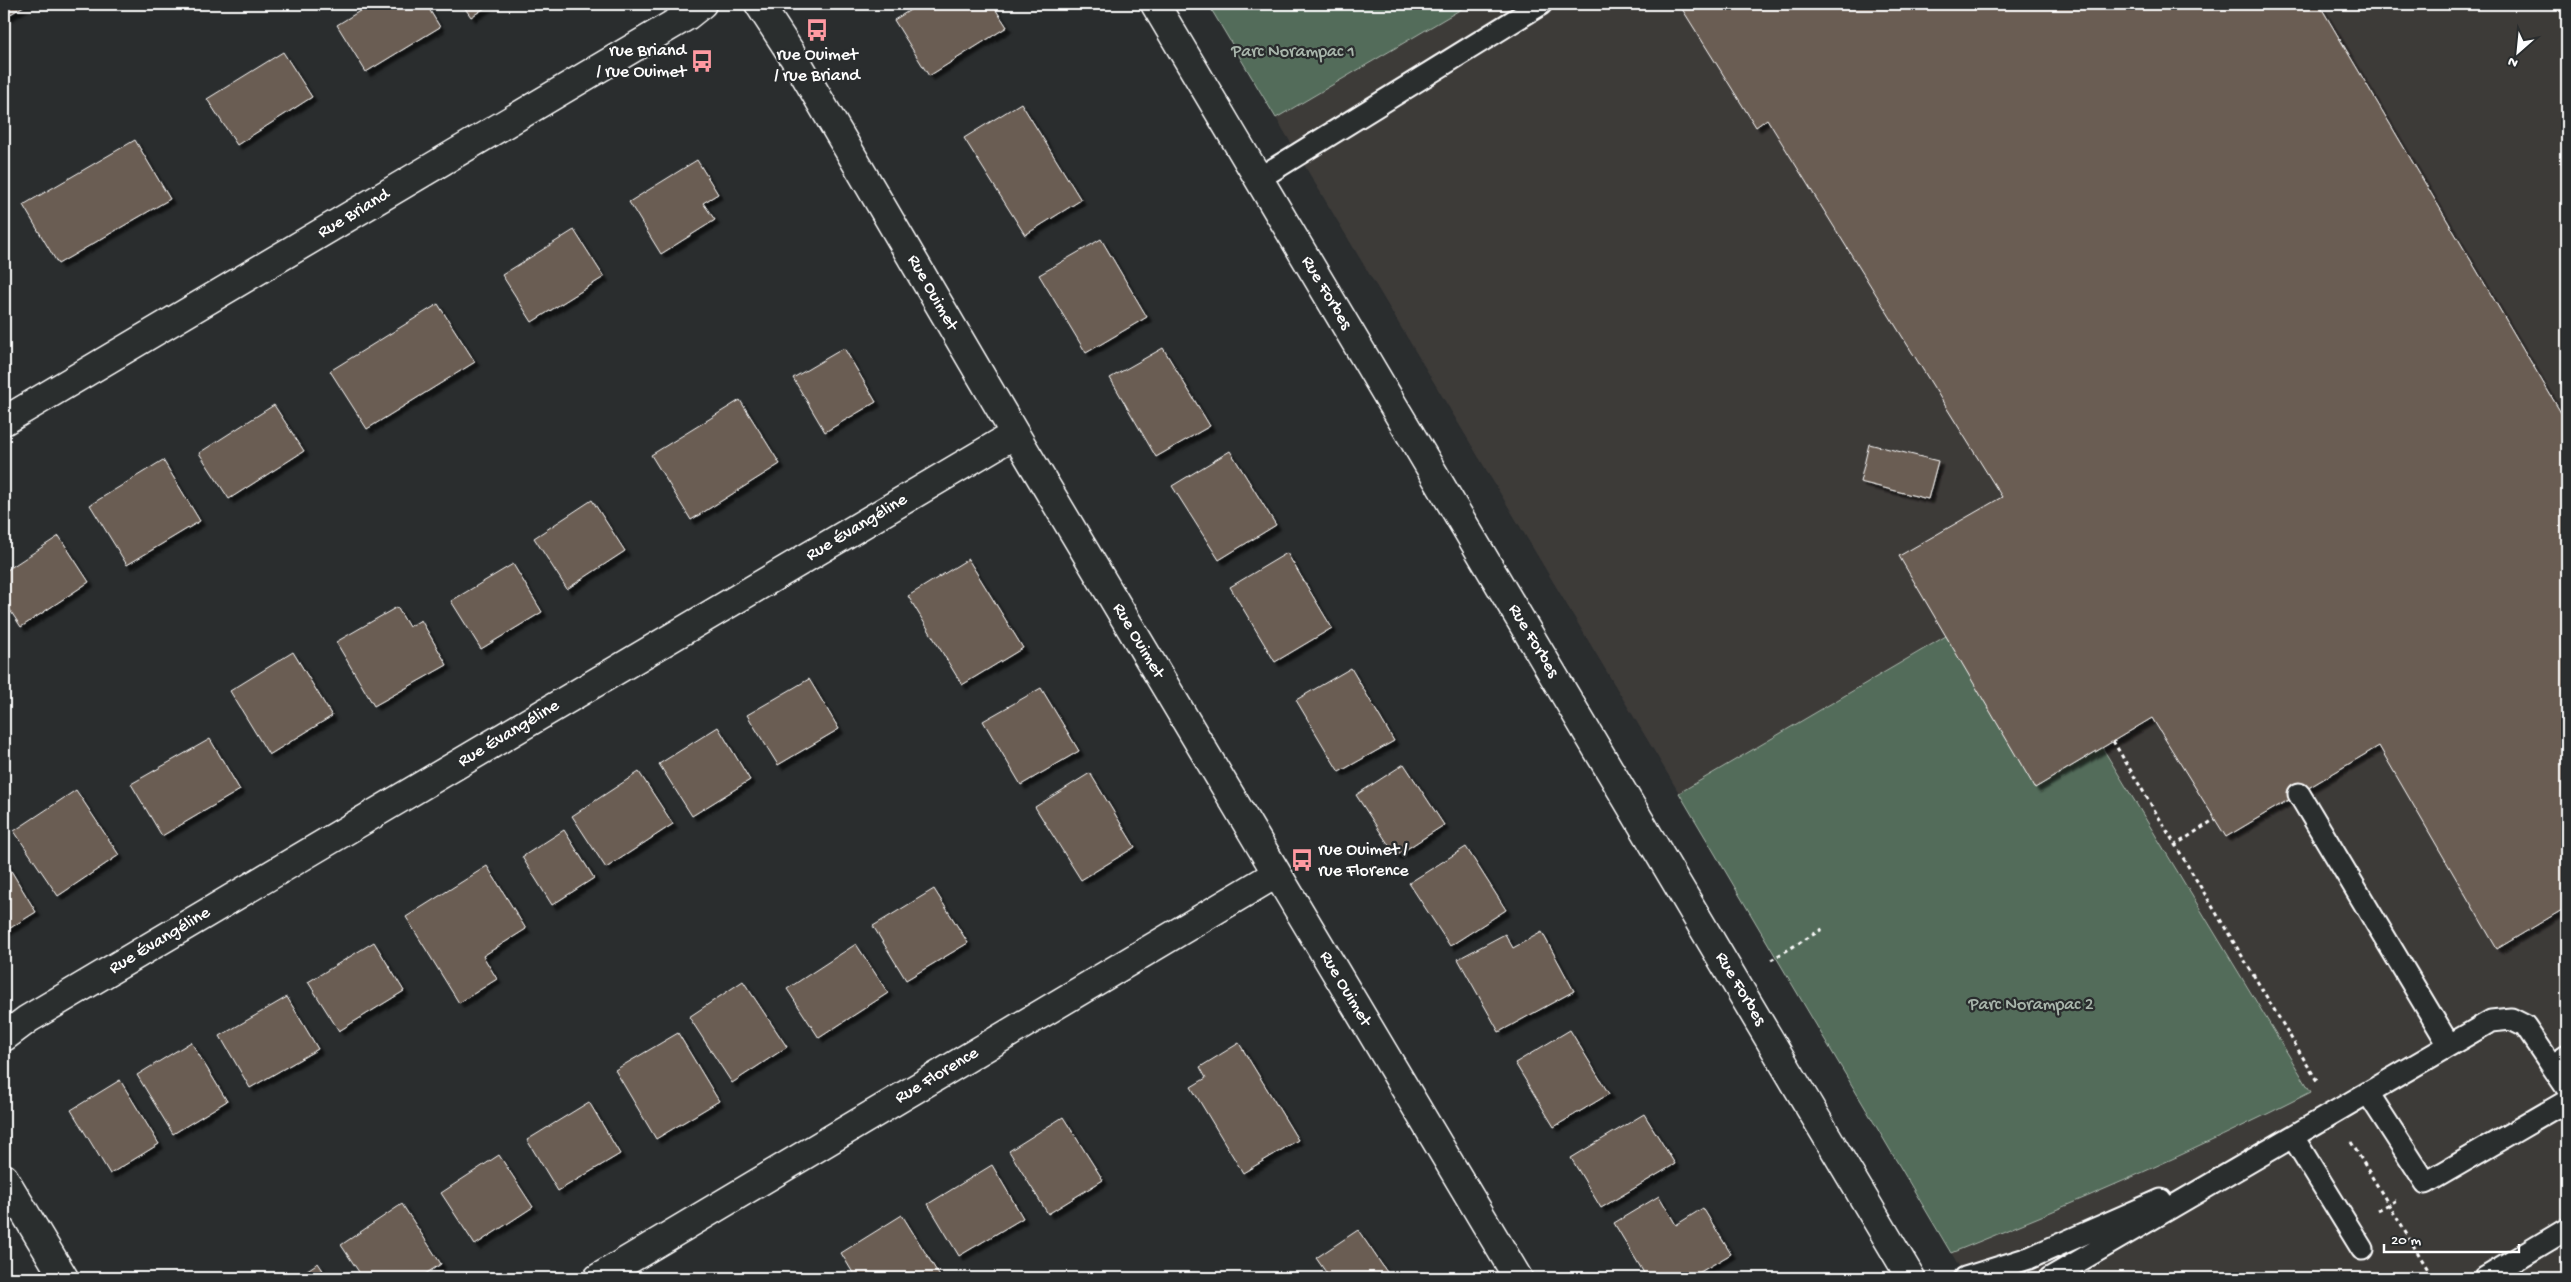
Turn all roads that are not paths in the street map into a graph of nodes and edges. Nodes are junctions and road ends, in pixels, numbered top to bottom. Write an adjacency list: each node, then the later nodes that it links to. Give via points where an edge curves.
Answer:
1 (702, 4): 6 (street, Rue Briand, via 679,21)
2 (759, 4): 7 (street, Rue Ouimet, via 805,75)
3 (1154, 4): 5 (street, Rue Forbes)
4 (1541, 4): 5 (lane)
5 (1258, 179): 24 (street, Rue Forbes)
6 (4, 421)
7 (1015, 434): 9 (street, Rue Ouimet); 10 (street, Rue Évangéline, via 28,1019)
8 (2299, 794): 11 (lane)
9 (1276, 874): 22 (street, Rue Florence); 23 (street, Rue Ouimet)
10 (4, 1037)
11 (2449, 1045): 12 (lane, via 2491,1021 2511,1019 2525,1026); 14 (lane)
12 (2560, 1061): 13 (lane)
13 (2567, 1088)
14 (2368, 1093): 15 (lane, via 2426,1183); 16 (lane)
15 (2567, 1101)
16 (2293, 1137): 17 (lane); 20 (lane)
17 (2253, 1160): 25 (lane, via 2028,1258); 26 (lane)
18 (4, 1178): 21 (street)
19 (2567, 1229): 27 (lane)
20 (2362, 1250)
21 (64, 1278)
22 (598, 1278)
23 (1518, 1278)
24 (1911, 1278)
25 (1965, 1278)
26 (2050, 1278)
27 (2485, 1278)

